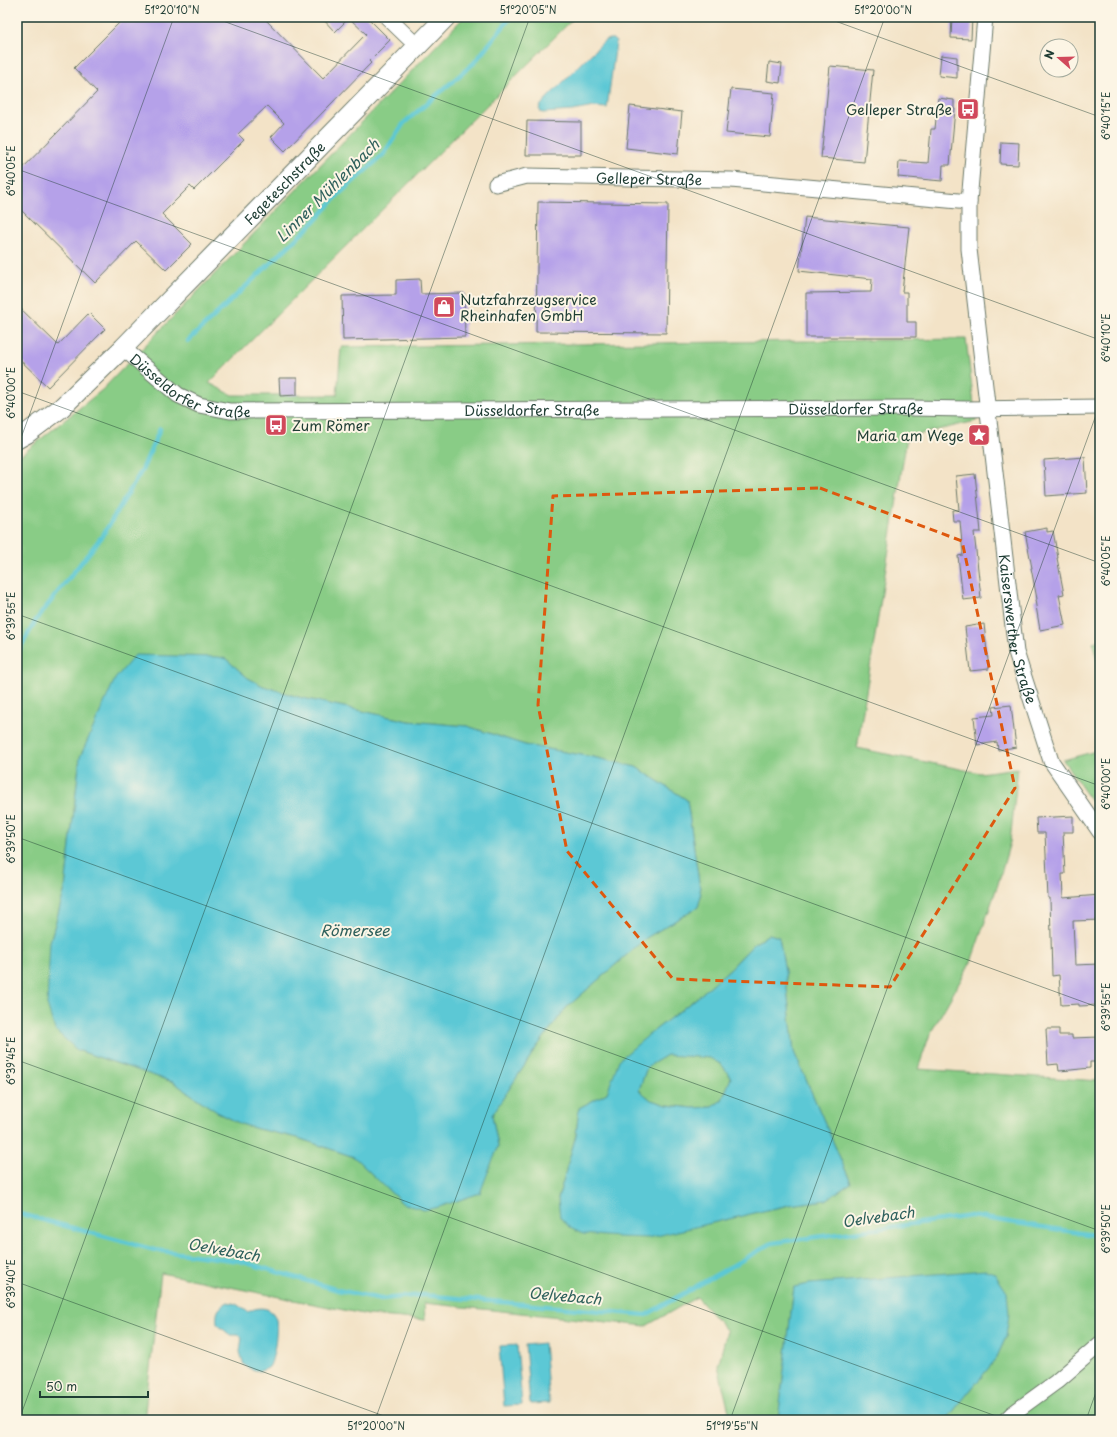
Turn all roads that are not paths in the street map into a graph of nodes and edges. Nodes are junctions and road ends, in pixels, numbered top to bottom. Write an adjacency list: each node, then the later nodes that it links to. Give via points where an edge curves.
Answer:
1 (387, 17): 4 (street)
2 (446, 17): 4 (main road, Fegeteschstraße)
3 (985, 17): 6 (street)
4 (417, 46): 7 (main road, Fegeteschstraße)
5 (496, 184): 6 (street, Gelleper Straße, via 526,176 731,180)
6 (969, 202): 9 (street, via 969,249)
7 (123, 348): 9 (street, Düsseldorfer Straße, via 178,395 199,405 230,411); 10 (main road, Düsseldorfer Straße, via 61,408)
8 (1100, 407): 9 (street, Düsseldorfer Straße)
9 (986, 408): 11 (street, Kaiserswerther Straße, via 1016,652 1051,761)
10 (17, 439)
11 (1100, 832)
12 (1100, 1344): 13 (street)
13 (1006, 1420)

